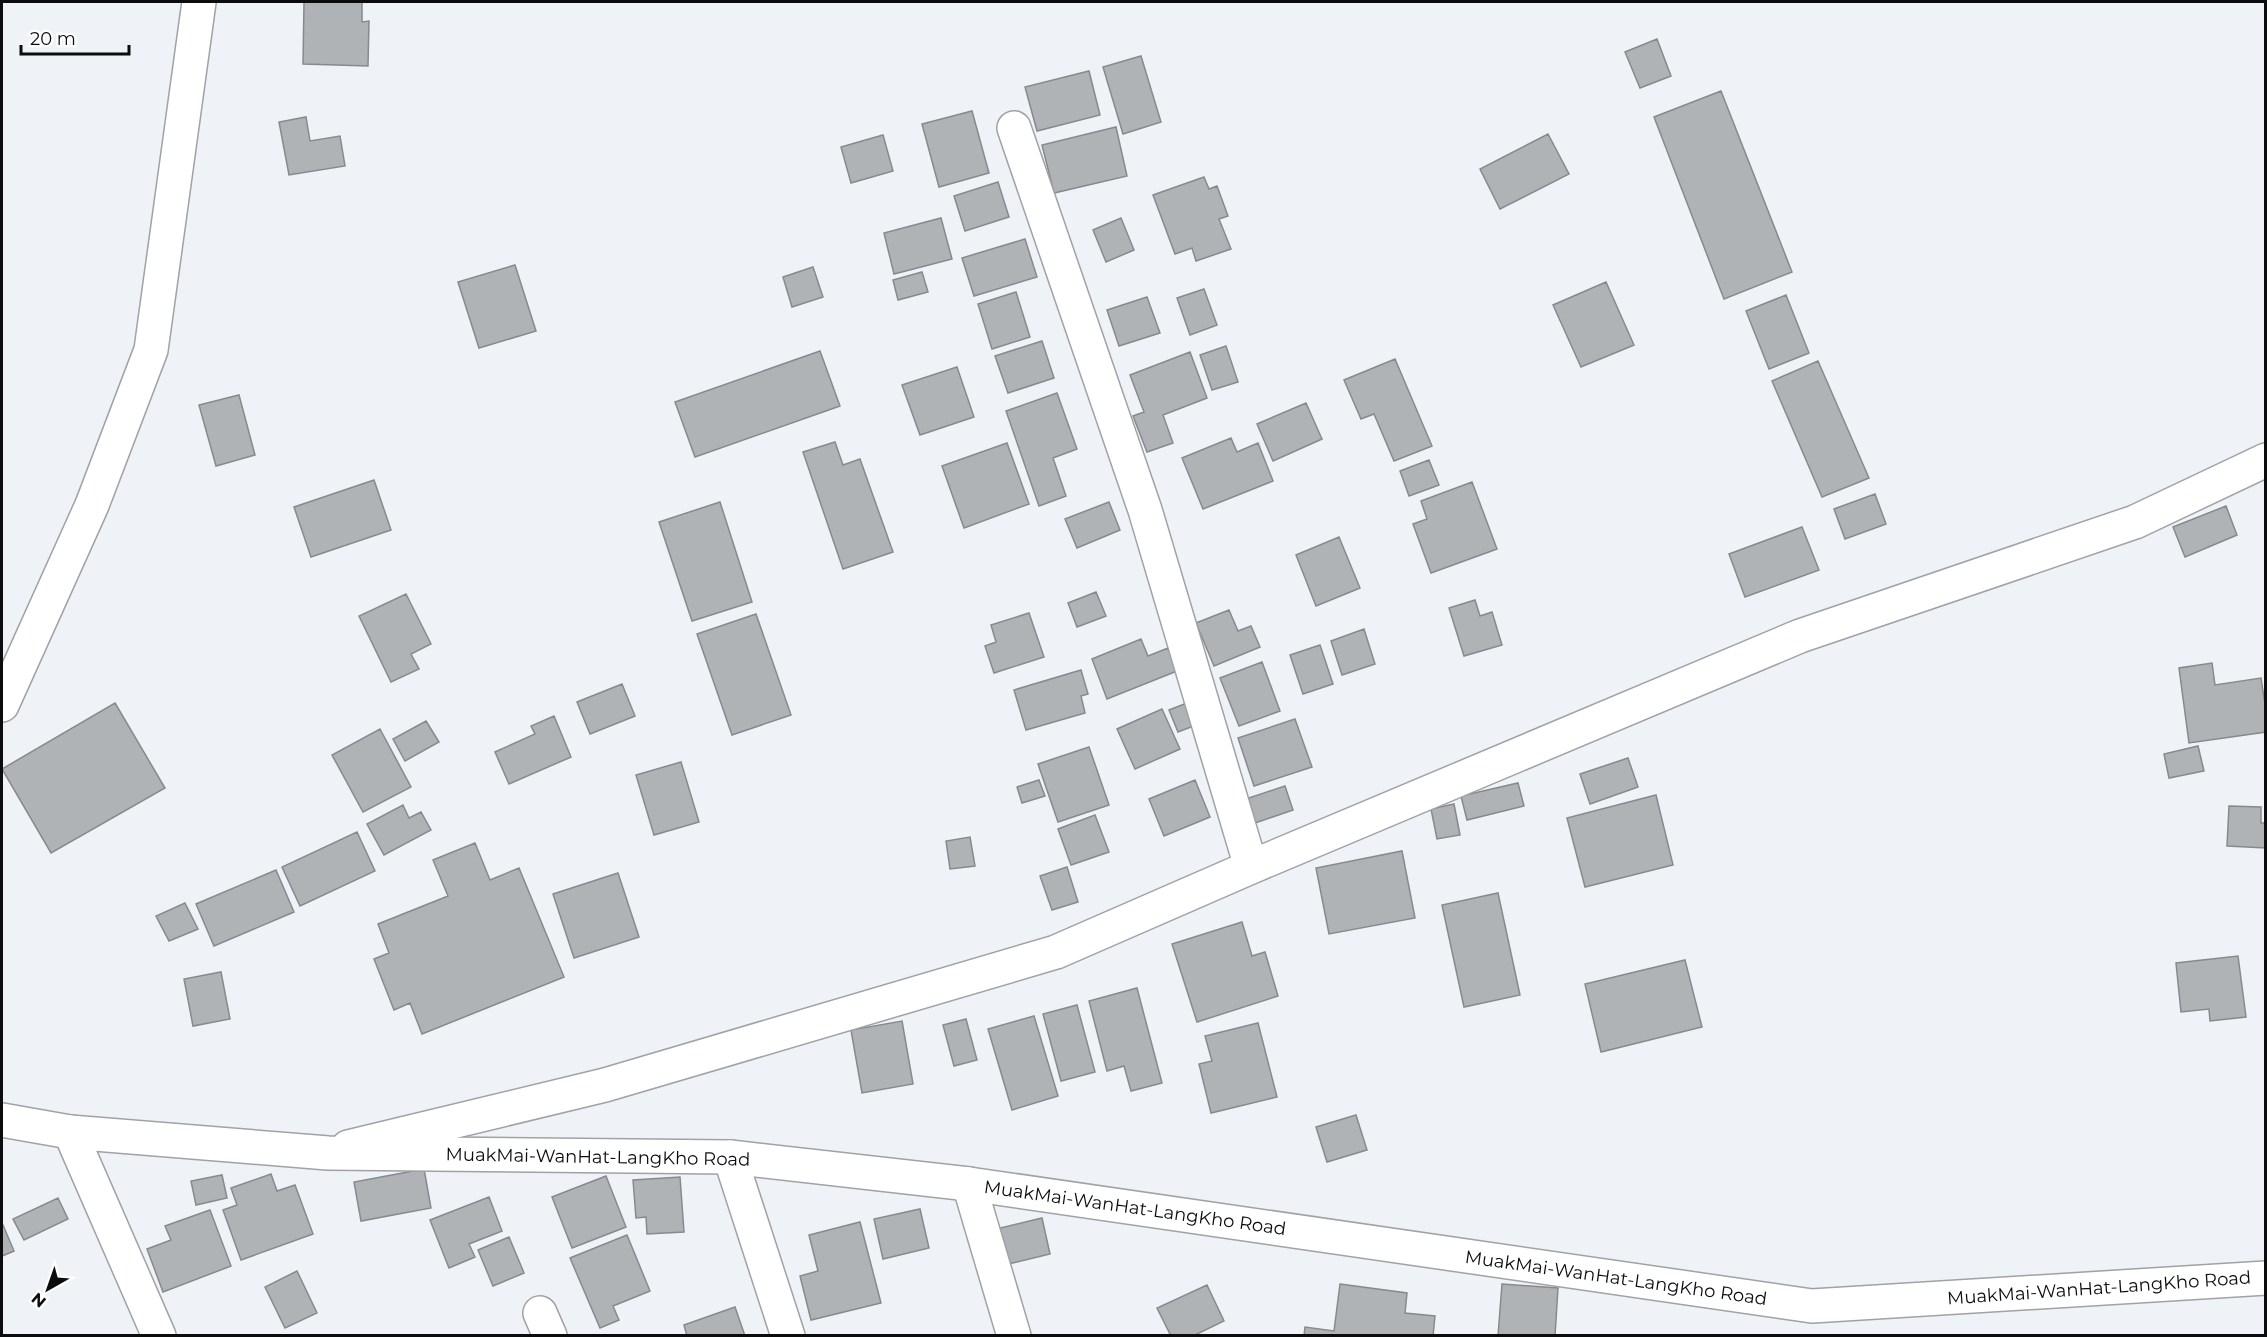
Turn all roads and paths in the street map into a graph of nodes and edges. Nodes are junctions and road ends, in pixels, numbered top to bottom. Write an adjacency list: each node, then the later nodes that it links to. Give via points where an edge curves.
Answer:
1 (199, 2): 4 (street, via 150,350 92,505)
2 (1014, 128): 5 (street, via 1145,510)
3 (2265, 460): 5 (street, via 2135,522 1800,636)
4 (2, 705)
5 (1251, 867): 8 (street, via 1056,952 605,1085)
6 (2, 1120): 7 (street, MuakMai-WanHat-LangKho Road)
7 (70, 1132): 8 (street, MuakMai-WanHat-LangKho Road); 12 (street)
8 (327, 1152): 9 (street, MuakMai-WanHat-LangKho Road)
9 (730, 1157): 10 (street, MuakMai-WanHat-LangKho Road); 13 (street)
10 (969, 1184): 11 (street, MuakMai-WanHat-LangKho Road, via 1812,1306); 14 (street)
11 (2265, 1278)
12 (159, 1335)
13 (788, 1335)
14 (1014, 1335)

